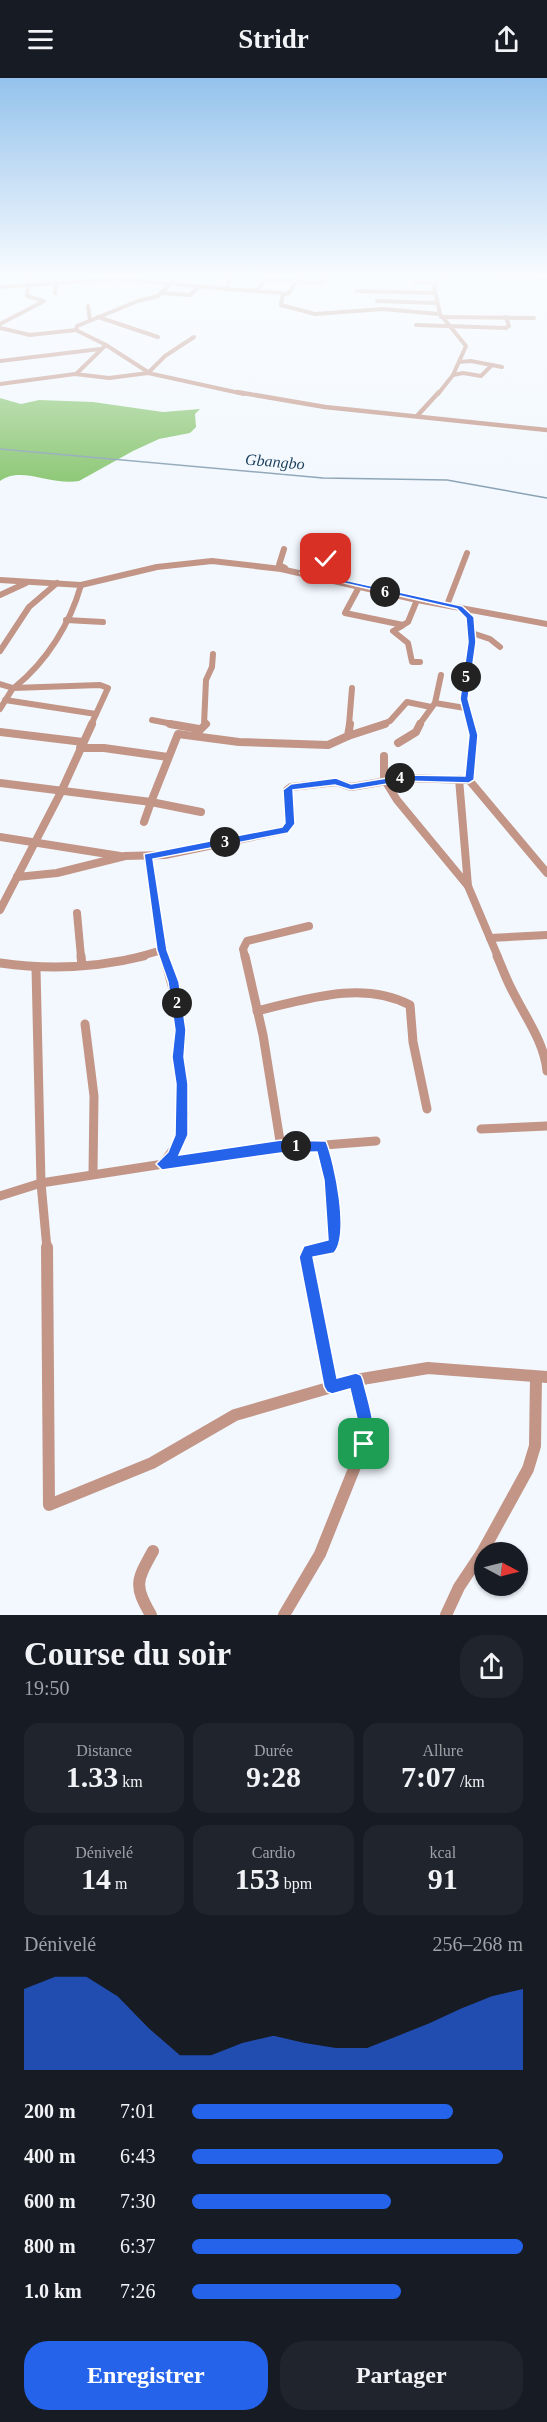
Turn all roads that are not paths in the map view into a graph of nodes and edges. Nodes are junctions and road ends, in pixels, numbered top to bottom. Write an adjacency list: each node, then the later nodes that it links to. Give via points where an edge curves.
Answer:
1 (113, 348): 9 (street)
2 (178, 348): 9 (street)
3 (465, 348): 6 (street)
4 (100, 349): 5 (street); 10 (street, via 86,368)
5 (0, 361)
6 (459, 362): 7 (street); 11 (street)
7 (492, 365): 8 (street); 11 (street, via 482,376)
8 (502, 367)
9 (148, 373): 10 (street, via 109,378); 13 (street, via 274,400 382,415)
10 (75, 375): 12 (street)
11 (453, 375): 13 (street)
12 (0, 384)
13 (418, 415): 14 (street)
14 (547, 431)
15 (284, 549): 18 (street)
16 (335, 551): 21 (street)
17 (467, 553): 29 (street)
18 (280, 560): 19 (street); 20 (street, via 279,565)
19 (263, 566): 20 (street); 25 (street, via 196,562)
20 (289, 571): 21 (street)
21 (303, 573): 26 (street)
22 (0, 580): 23 (street)
23 (30, 582): 24 (street); 27 (street)
24 (57, 583): 25 (street); 39 (street, via 28,605)
25 (81, 585): 33 (street)
26 (359, 587): 28 (street); 36 (street, via 345,613)
27 (0, 595)
28 (417, 600): 29 (street); 36 (street)
29 (447, 604): 30 (street)
30 (460, 607): 31 (street); 32 (street)
31 (487, 612): 32 (street); 35 (street)
32 (470, 617): 37 (street)
33 (66, 620): 34 (street); 44 (street, via 48,655)
34 (103, 622)
35 (547, 624)
36 (403, 625): 41 (street, via 393,632 410,645 412,662)
37 (472, 633): 38 (street); 48 (street, via 464,684)
38 (500, 647)
39 (0, 651)
40 (213, 654): 52 (street, via 206,680 206,723)
41 (420, 662)
42 (441, 675): 47 (street)
43 (0, 684): 44 (street)
44 (14, 688): 46 (street); 50 (street, via 107,687)
45 (352, 688): 54 (street)
46 (5, 700): 49 (street); 50 (street)
47 (433, 705): 48 (street); 54 (street, via 408,702 400,706 395,717); 55 (street, via 416,732)
48 (465, 708): 61 (street, via 473,735)
49 (0, 709)
50 (96, 714): 56 (street)
51 (152, 720): 52 (street)
52 (197, 731): 54 (street, via 239,742 328,745); 58 (street, via 178,734)
53 (0, 732): 56 (street)
54 (348, 736)
55 (399, 743)
56 (82, 745): 58 (street); 63 (street)
57 (384, 756): 59 (street)
58 (168, 757): 64 (street)
59 (384, 779): 60 (street); 70 (street, via 351,787 336,782 291,787 287,790 290,824 285,830); 73 (street, via 415,825)
60 (459, 779): 61 (street); 73 (street)
61 (469, 780): 71 (street)
62 (0, 783): 63 (street)
63 (61, 792): 64 (street); 68 (street)
64 (151, 802): 65 (street); 66 (street)
65 (201, 812)
66 (144, 822)
67 (0, 837): 68 (street)
68 (35, 842): 69 (street); 72 (street)
69 (125, 856): 70 (street); 72 (street, via 57,873)
70 (148, 857): 80 (street)
71 (547, 873)
72 (17, 877): 74 (street)
73 (468, 886): 79 (street)
74 (3, 896): 75 (street)
75 (0, 910)
76 (77, 913): 82 (street)
77 (309, 926): 84 (street, via 244,945)
78 (547, 935): 79 (street)
79 (490, 938): 86 (street, via 536,1039)
80 (162, 950): 82 (street, via 124,961); 94 (street, via 173,982 181,1030 178,1057 183,1110 178,1146)
81 (0, 963): 83 (street)
82 (82, 965): 83 (street)
83 (36, 969): 96 (street)
84 (257, 1011): 88 (street, via 352,992 394,995 410,1005 413,1042); 93 (street)
85 (86, 1024): 95 (street, via 94,1096)
86 (546, 1051): 87 (street)
87 (547, 1071)
88 (427, 1109)
89 (547, 1126): 90 (street)
90 (482, 1129)
91 (376, 1141): 92 (street)
92 (322, 1146): 93 (street); 100 (street, via 331,1180 335,1242 330,1248 309,1251 306,1257)
93 (281, 1147): 94 (street)
94 (162, 1164): 95 (street)
95 (93, 1174): 96 (street)
96 (41, 1183): 97 (street); 100 (street, via 47,1237 49,1505 152,1463 235,1415)
97 (0, 1196)
98 (542, 1377): 99 (street, via 428,1368); 104 (street, via 535,1446 528,1469)
99 (356, 1380): 100 (street); 103 (street, via 366,1427 364,1444 320,1554)
100 (332, 1387)
101 (153, 1551): 102 (street, via 136,1591)
102 (151, 1615)
103 (284, 1615)
104 (446, 1615)

